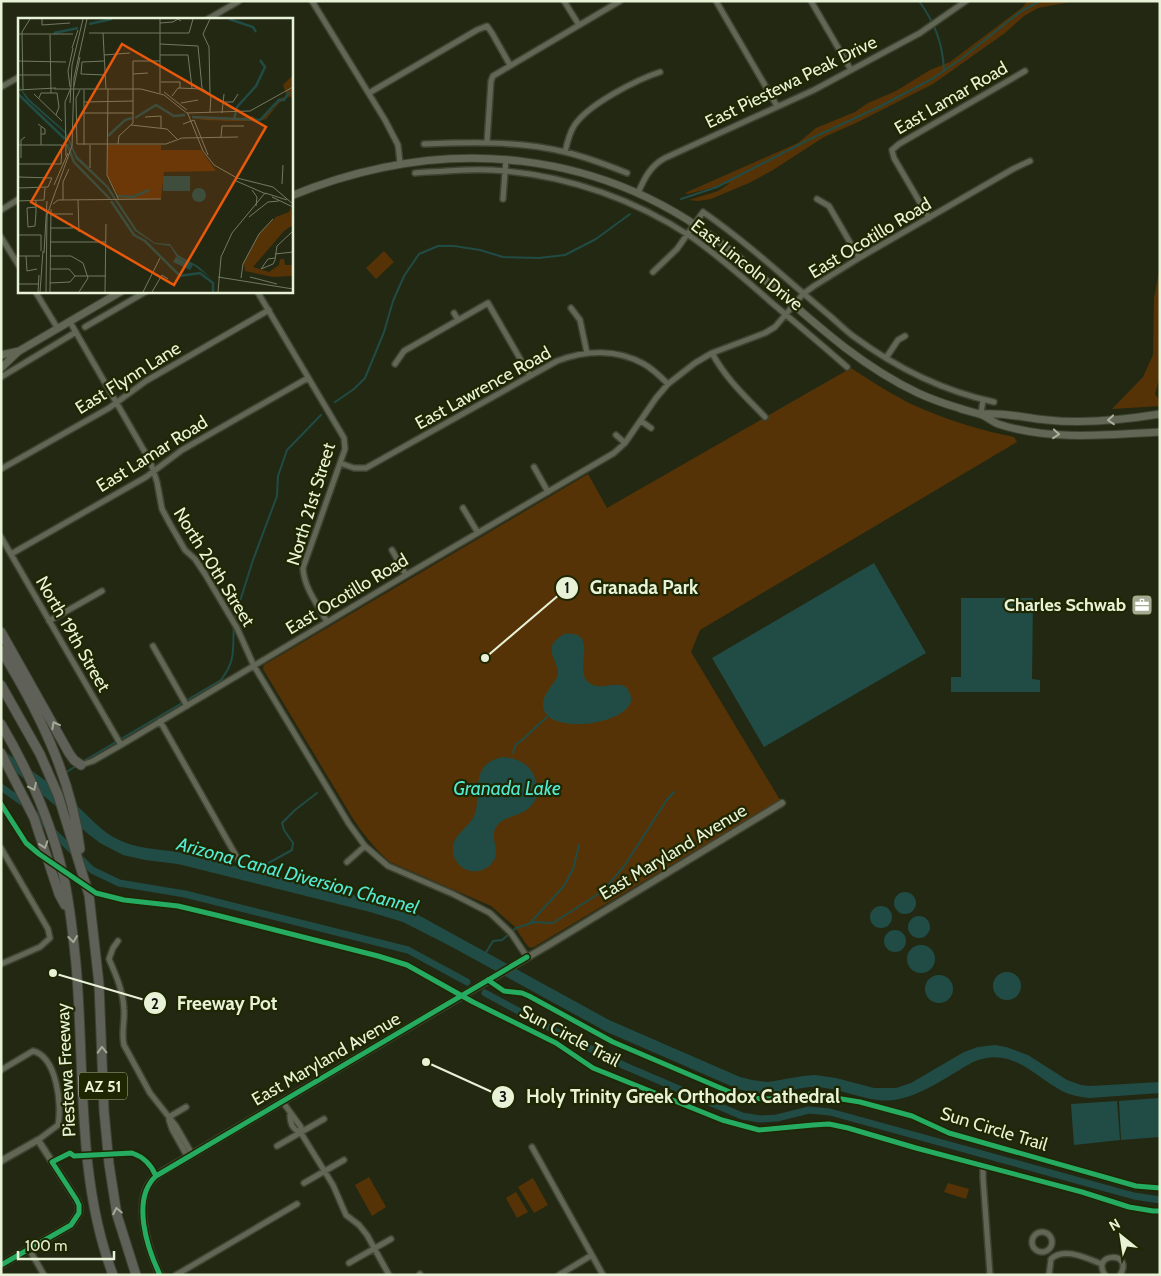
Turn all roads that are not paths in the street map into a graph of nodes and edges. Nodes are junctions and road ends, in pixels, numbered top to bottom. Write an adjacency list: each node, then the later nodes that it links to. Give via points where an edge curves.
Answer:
1 (239, 1): 8 (street)
2 (312, 1): 16 (street)
3 (564, 1): 9 (street)
4 (620, 1): 9 (street)
5 (716, 1): 17 (street)
6 (811, 1): 11 (street)
7 (966, 1): 11 (street, East Piestewa Peak Drive, via 920,32)
8 (210, 18)
9 (579, 25): 10 (street)
10 (510, 65): 16 (street, via 487,26); 18 (street, via 493,76 491,81)
11 (851, 70): 17 (street, East Piestewa Peak Drive)
12 (1025, 71): 33 (street, East Lamar Road, via 892,150)
13 (660, 72): 20 (street, via 646,76 589,110 573,127)
14 (18, 78): 15 (street)
15 (1, 86)
16 (369, 93): 23 (street, via 398,145)
17 (777, 106): 27 (street, East Piestewa Peak Drive, via 658,162 648,172)
18 (487, 142): 19 (street); 20 (street)
19 (424, 144)
20 (565, 152): 26 (street)
21 (506, 160): 23 (main road, East Lincoln Drive, via 460,158); 24 (street); 27 (main road, East Lincoln Drive, via 562,168)
22 (1030, 161): 33 (street, East Ocotillo Road)
23 (400, 163): 28 (main road, East Lincoln Drive, via 346,176)
24 (505, 171): 25 (street, East Lincoln Drive); 29 (street); 35 (street, East Lincoln Drive, via 580,184 625,202)
25 (415, 173)
26 (627, 173)
27 (638, 193): 34 (main road, East Lincoln Drive)
28 (292, 196)
29 (503, 199)
30 (817, 199): 38 (street, via 829,206)
31 (18, 200): 32 (street)
32 (1, 210)
33 (929, 218): 38 (street, East Ocotillo Road)
34 (694, 224): 35 (street); 45 (street, East Lincoln Drive, via 703,212); 46 (main road, East Lincoln Drive, via 735,254)
35 (687, 235): 40 (street); 50 (street, East Lincoln Drive)
36 (1, 237): 37 (street)
37 (4, 248): 39 (street)
38 (859, 258): 45 (street, East Ocotillo Road)
39 (18, 265)
40 (653, 272)
41 (36, 292): 54 (street)
42 (120, 292): 52 (main road)
43 (145, 292): 53 (street)
44 (258, 292): 48 (street, North 21st Street)
45 (803, 294): 46 (street, East Ocotillo Road); 61 (street, East Lincoln Drive, via 851,335)
46 (794, 306): 50 (street, East Ocotillo Road); 72 (main road, East Lincoln Drive, via 883,374 920,394)
47 (571, 308): 58 (street, via 580,320)
48 (269, 310): 67 (street, North 21st Street); 71 (street, East Flynn Lane, via 146,381)
49 (454, 314): 51 (street)
50 (786, 315): 59 (street, East Ocotillo Road, via 764,334); 63 (street, East Lincoln Drive)
51 (458, 320): 62 (street, via 404,351); 65 (street, via 488,303)
52 (70, 322): 54 (main road); 55 (street, North 20th Street)
53 (85, 327)
54 (58, 329): 57 (main road)
55 (76, 332): 66 (street); 71 (street, North 20th Street)
56 (905, 336): 61 (street, via 898,340)
57 (19, 351): 60 (main road); 64 (main road)
58 (587, 353): 65 (street, East Lawrence Road, via 557,361); 68 (street, East Lawrence Road, via 628,357 645,365)
59 (712, 353): 68 (street, East Ocotillo Road); 74 (street, via 728,379)
60 (1, 355)
61 (886, 358): 69 (street, East Lincoln Drive, via 937,384)
62 (395, 364)
63 (847, 367)
64 (1, 368)
65 (530, 376): 80 (street, East Lawrence Road, via 366,468)
66 (1, 377)
67 (308, 378): 80 (street, North 21st Street, via 344,438 345,449); 83 (street, East Lamar Road, via 182,450)
68 (668, 384): 75 (street, East Ocotillo Road)
69 (984, 400): 70 (street, East Lincoln Drive); 72 (street)
70 (994, 402)
71 (116, 404): 82 (street, East Flynn Lane); 83 (street, North 20th Street)
72 (981, 414): 73 (main road, East Lincoln Drive, one-way to 72, via 1072,422 999,413); 77 (main road, East Lincoln Drive, one-way to 77, via 1003,425 1046,433 1078,436)
73 (1160, 414)
74 (765, 417)
75 (641, 421): 76 (street); 79 (street, East Ocotillo Road)
76 (651, 428)
77 (1160, 432)
78 (616, 435): 79 (street)
79 (625, 443): 84 (street, East Ocotillo Road, via 614,454)
80 (340, 463): 93 (street, North 21st Street, via 303,568 306,585)
81 (534, 467): 84 (street)
82 (1, 469)
83 (154, 471): 89 (street, East Lamar Road); 97 (street, North 20th Street, via 160,502 170,524 185,550 205,574)
84 (548, 492): 86 (street, East Ocotillo Road)
85 (463, 508): 86 (street)
86 (478, 533): 90 (street, East Ocotillo Road)
87 (1, 537): 89 (street, North 19th Street)
88 (392, 550): 90 (street)
89 (11, 554): 92 (street, North 19th Street)
90 (406, 575): 93 (street, East Ocotillo Road)
91 (102, 592): 92 (street)
92 (49, 621): 102 (street, North 19th Street)
93 (327, 622): 97 (street, East Ocotillo Road)
94 (1, 632): 104 (highway, one-way to 94, via 74,760)
95 (153, 646): 99 (street)
96 (1, 650): 110 (highway, via 34,709 57,760 78,829)
97 (254, 666): 99 (street, East Ocotillo Road); 106 (street, North 20th Street)
98 (1, 684): 110 (highway, Piestewa Freeway / AZ 51, via 40,754)
99 (186, 706): 100 (street, East Ocotillo Road)
100 (160, 721): 102 (street, East Ocotillo Road); 108 (street)
101 (1, 724): 111 (highway, Piestewa Freeway / AZ 51, one-way to 111, via 38,797 53,838)
102 (121, 745): 104 (street, East Ocotillo Road, via 93,762)
103 (1, 753): 111 (highway, one-way to 111, via 34,818 59,894)
104 (81, 765)
105 (782, 803): 113 (street, East Maryland Avenue)
106 (365, 846): 109 (street); 113 (street, North 20th Street, via 388,866 490,913 511,933)
107 (1, 848): 114 (street, via 48,928 50,938 40,947)
108 (239, 861)
109 (347, 862)
110 (82, 866): 143 (highway, Piestewa Freeway / AZ 51, one-way to 110, via 117,1214 109,1164 100,984 89,895)
111 (70, 914): 142 (highway, Piestewa Freeway / AZ 51, one-way to 142, via 76,963 88,1167 98,1222)
112 (118, 941): 118 (street, via 109,959 123,999 124,1045 150,1093)
113 (527, 957): 116 (street, East Maryland Avenue)
114 (1, 964)
115 (1, 1070): 121 (street, via 33,1051 44,1059 54,1075 58,1088 59,1120 56,1128)
116 (282, 1101): 120 (street, via 301,1127); 124 (street, East Maryland Avenue)
117 (186, 1107): 118 (street)
118 (169, 1117): 124 (street)
119 (324, 1119): 120 (street)
120 (300, 1133): 122 (street); 128 (street)
121 (38, 1140): 126 (street); 132 (street, via 76,1199 80,1213 70,1225)
122 (277, 1146)
123 (532, 1147): 135 (street)
124 (189, 1155): 144 (street, East Maryland Avenue, via 152,1180 143,1202 144,1221)
125 (344, 1160): 128 (street)
126 (1, 1161)
127 (983, 1166): 148 (street)
128 (325, 1171): 129 (street); 133 (street, via 346,1215 359,1225)
129 (304, 1183)
130 (297, 1204): 145 (street)
131 (391, 1239): 133 (street)
132 (30, 1249): 139 (street); 141 (street)
133 (374, 1249): 137 (street); 140 (street)
134 (1048, 1249): 136 (street)
135 (592, 1256): 146 (street); 147 (street)
136 (1054, 1256): 138 (street, via 1069,1253); 149 (street)
137 (349, 1263)
138 (1102, 1264): 150 (street); 151 (street, via 1109,1257 1118,1258 1123,1266)
139 (1, 1266)
140 (388, 1274)
141 (44, 1275)
142 (113, 1275)
143 (136, 1275)
144 (160, 1275)
145 (176, 1275)
146 (559, 1275)
147 (603, 1275)
148 (990, 1275)
149 (1048, 1275)
150 (1105, 1275)
151 (1120, 1275)

